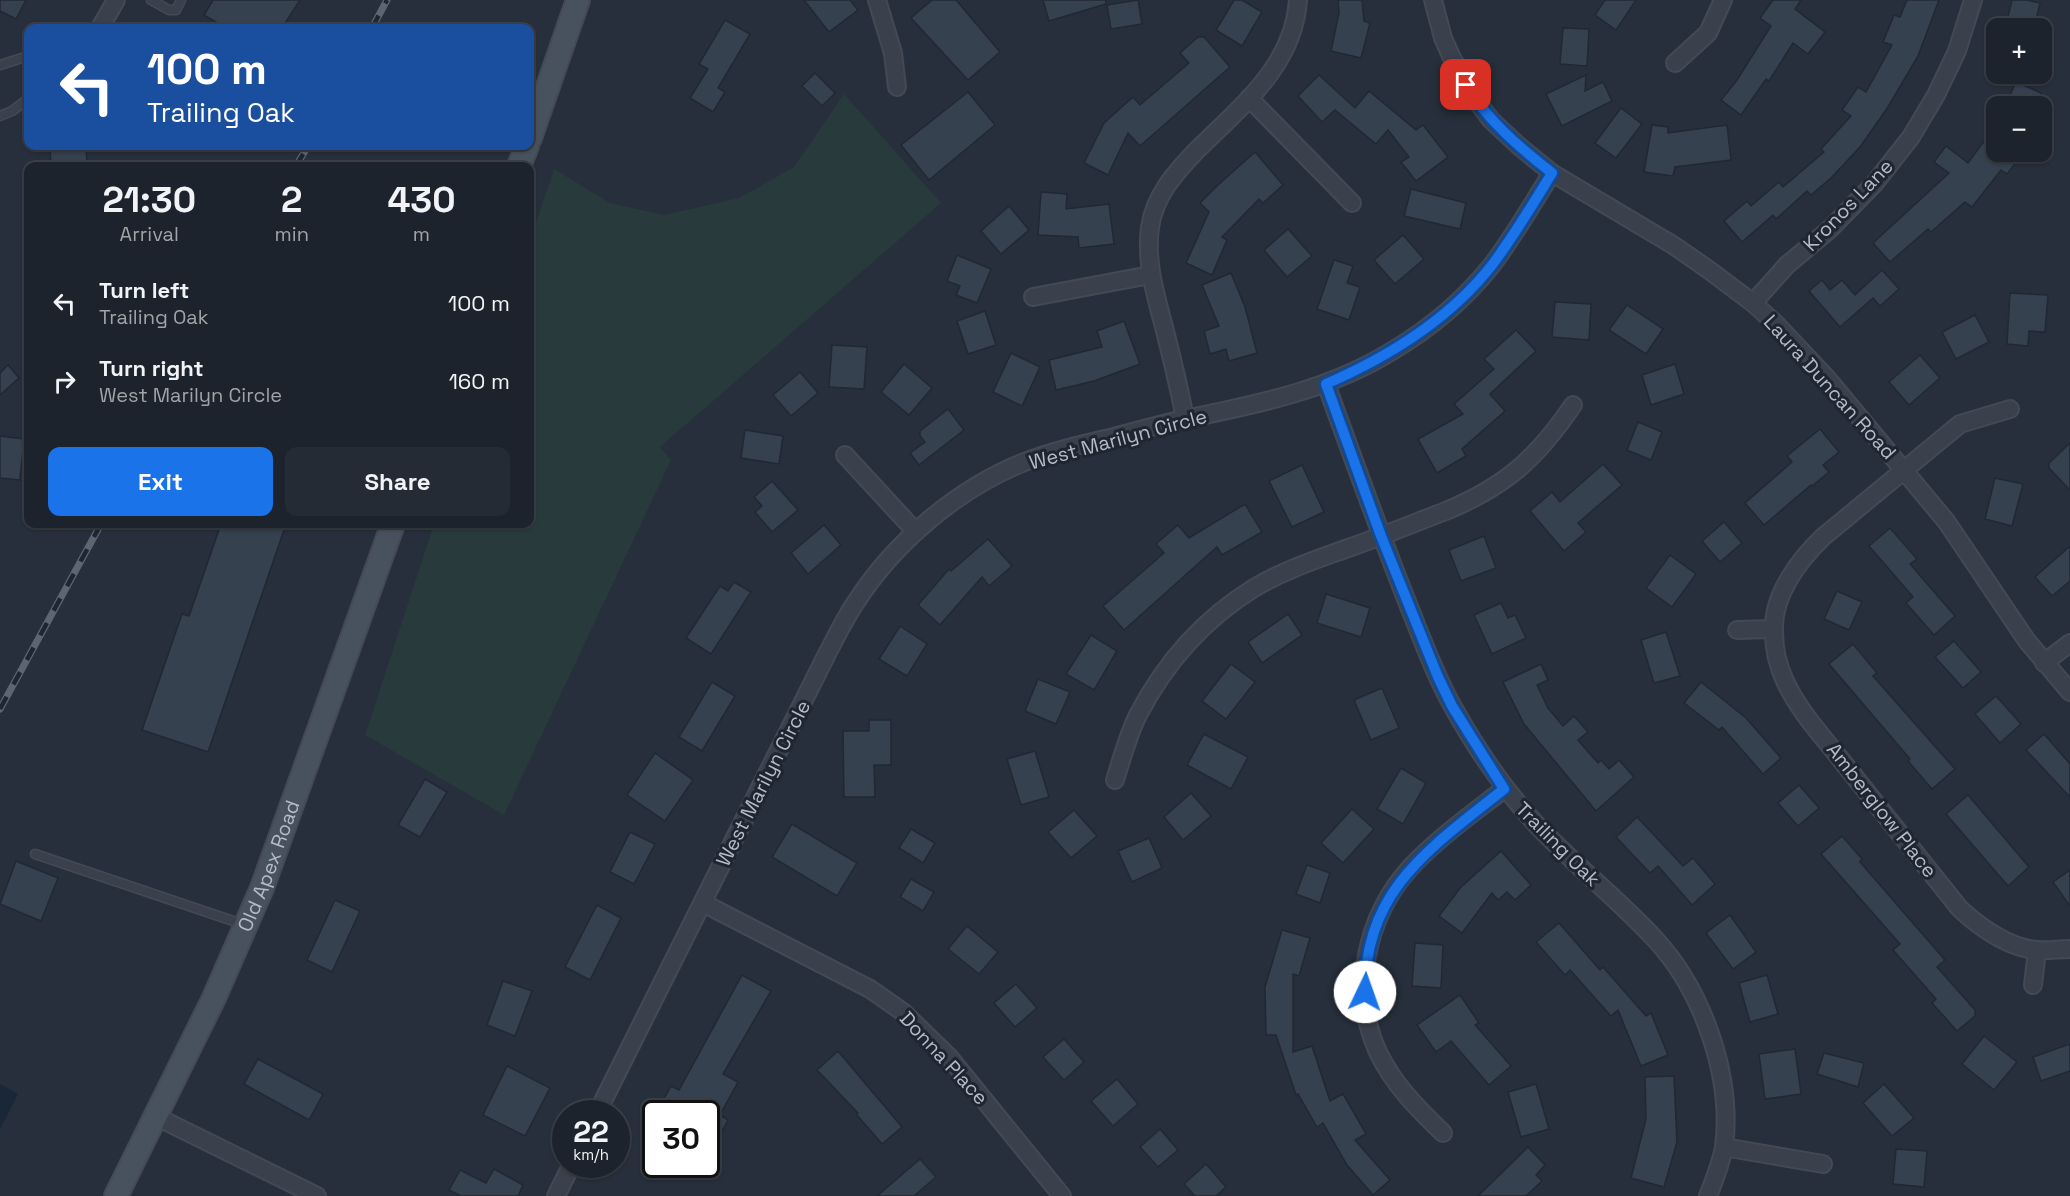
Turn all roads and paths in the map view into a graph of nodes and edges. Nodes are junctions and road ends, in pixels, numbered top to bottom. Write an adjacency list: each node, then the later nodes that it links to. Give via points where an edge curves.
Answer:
1 (116, 0): 10 (street)
2 (151, 0): 3 (lane, via 176,10)
3 (182, 0)
4 (578, 0): 18 (main road)
5 (877, 0): 14 (street)
6 (1298, 0): 15 (street, via 1294,31 1286,49)
7 (1433, 0): 19 (street, Laura Duncan Road, via 1447,47 1473,96 1491,120)
8 (1723, 0): 12 (street, via 1708,33)
9 (1973, 0): 23 (street, Kronos Lane, via 1957,51 1911,137 1874,184 1787,265)
10 (102, 24)
11 (24, 57): 13 (lane)
12 (1675, 63)
13 (0, 65)
14 (897, 87)
15 (1249, 98): 20 (street); 21 (street, via 1185,162 1161,194 1150,227)
16 (24, 102): 17 (lane)
17 (0, 116)
18 (534, 126)
19 (1552, 173): 23 (street, Laura Duncan Road, via 1673,245); 24 (street, West Marilyn Circle, via 1491,267 1464,296 1434,323 1392,351)
20 (1352, 203)
21 (1150, 275): 22 (street); 27 (street)
22 (1033, 297)
23 (1753, 303): 29 (street, Laura Duncan Road, via 1805,353)
24 (1326, 384): 27 (street, West Marilyn Circle, via 1246,407); 32 (street, Trailing Oak)
25 (1573, 405): 32 (street, via 1540,449 1496,486)
26 (2010, 410): 29 (street, Amberglow Place, via 1960,424)
27 (1185, 419): 31 (street, West Marilyn Circle, via 1057,451 1021,464 974,489)
28 (845, 455): 31 (street)
29 (1904, 470): 33 (street, Amberglow Place, via 1805,554 1785,587); 36 (street, Laura Duncan Road, via 1946,520)
30 (392, 528): 42 (main road, Old Apex Road)
31 (916, 532): 41 (street, West Marilyn Circle, via 855,602)
32 (1381, 536): 38 (street, via 1293,568 1255,588 1196,633 1172,661 1137,717); 39 (street, Trailing Oak, via 1438,677)
33 (1773, 629): 34 (street); 44 (street, Amberglow Place, via 1775,652 1795,699 1960,909 1997,937)
34 (1737, 630)
35 (2070, 643): 36 (street)
36 (2044, 663): 37 (street, Laura Duncan Road)
37 (2070, 692)
38 (1115, 780)
39 (1504, 789): 48 (street, via 1430,847 1408,871 1377,920 1368,949 1365,1006 1378,1052 1409,1100); 49 (street, Trailing Oak, via 1566,855 1655,939 1681,972 1704,1015 1715,1049 1723,1093)
40 (35, 854): 42 (lane)
41 (703, 903): 46 (street, West Marilyn Circle); 55 (street, Donna Place, via 870,989 903,1012 950,1058)
42 (246, 925): 47 (main road, Old Apex Road)
43 (2070, 949): 44 (street, Amberglow Place)
44 (2037, 950): 45 (street)
45 (2033, 985)
46 (604, 1100)
47 (155, 1116): 52 (main road, Old Apex Road); 53 (street)
48 (1443, 1133)
49 (1724, 1147): 50 (street); 56 (street, Trailing Oak)
50 (1823, 1164)
51 (565, 1178): 54 (street)
52 (116, 1196)
53 (317, 1196)
54 (556, 1196)
55 (1062, 1196)
56 (1708, 1196)

